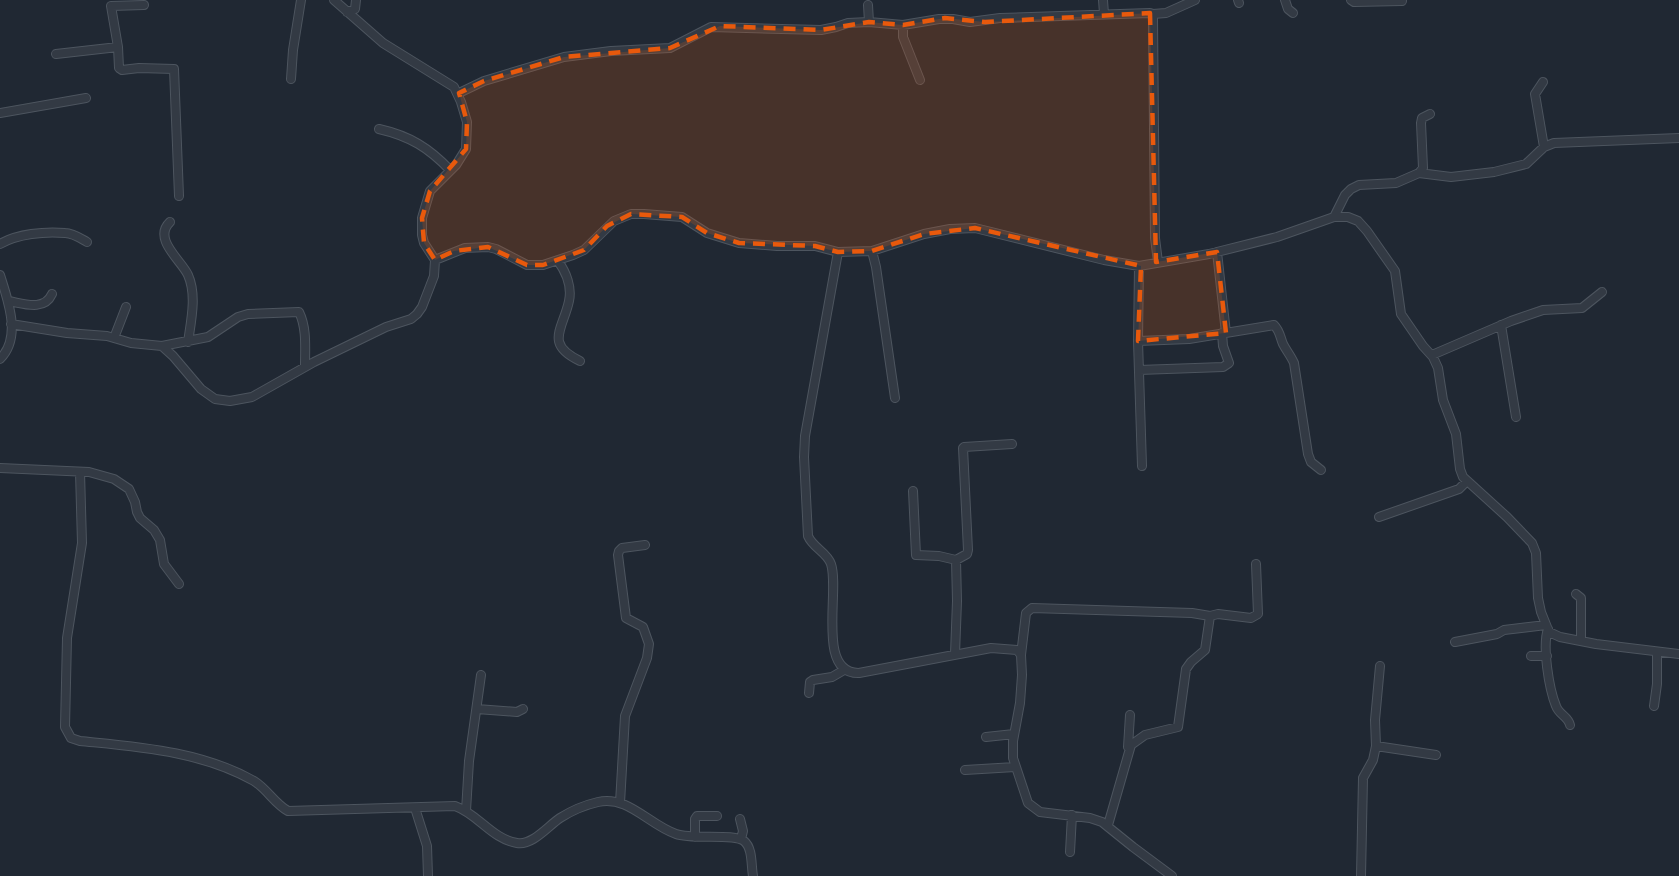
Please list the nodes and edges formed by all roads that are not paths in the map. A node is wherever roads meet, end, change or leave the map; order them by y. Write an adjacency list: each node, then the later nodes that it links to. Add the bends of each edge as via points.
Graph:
1 (301, 0): 20 (street)
2 (334, 0): 12 (street)
3 (356, 0): 12 (street, via 355,9)
4 (1103, 0): 13 (street)
5 (1196, 0): 14 (street, via 1166,13)
6 (1285, 0): 15 (street)
7 (1351, 0): 8 (street)
8 (1402, 1)
9 (110, 3): 10 (street); 18 (street)
10 (144, 5)
11 (868, 5): 16 (street)
12 (347, 12): 23 (street, via 383,43 445,80)
13 (1104, 14): 14 (street); 17 (street, via 985,22 939,19)
14 (1153, 14): 42 (street)
15 (1293, 14)
16 (869, 22): 17 (street); 23 (street, via 821,30 711,27 670,48 564,57 484,81)
17 (903, 25): 21 (street, via 903,37)
18 (118, 47): 19 (street); 32 (street, via 122,70 174,69)
19 (56, 54)
20 (291, 79)
21 (920, 80)
22 (1543, 82): 29 (street, via 1535,94)
23 (459, 93): 30 (street, via 466,122 466,150)
24 (86, 98): 25 (street)
25 (0, 113)
26 (1430, 114): 31 (street, via 1422,117 1423,168)
27 (379, 129): 30 (street, via 400,134 434,153)
28 (1679, 138): 29 (street, via 1554,143)
29 (1544, 147): 31 (street, via 1526,164 1494,172 1451,177)
30 (450, 170): 40 (street, via 430,191 422,218 424,243)
31 (1419, 173): 33 (street, via 1396,183 1351,189)
32 (178, 196)
33 (1334, 217): 39 (street); 56 (street, via 1347,216 1358,221 1379,248 1395,271 1401,314)
34 (170, 222): 54 (street, via 166,228 167,247 188,274 192,286)
35 (87, 242): 36 (street, via 67,232 27,235)
36 (0, 244)
37 (872, 251): 38 (street); 43 (street, via 924,234 975,228); 61 (street)
38 (838, 252): 41 (street, via 815,246 739,243 707,233 682,217 631,214 607,226 584,250); 87 (street, via 810,402 804,457 808,536 830,561 835,651)
39 (1217, 252): 42 (street); 51 (street)
40 (435, 260): 41 (street, via 476,247 496,249 527,266); 59 (street, via 434,276 422,307 411,319)
41 (558, 261): 58 (street, via 564,270 570,299 558,334 559,344)
42 (1158, 262): 43 (street)
43 (1139, 266): 53 (street)
44 (0, 275): 47 (street)
45 (1602, 292): 50 (street, via 1582,308 1543,310)
46 (52, 294): 47 (street, via 44,304 33,306)
47 (8, 301): 49 (street)
48 (126, 307): 52 (street)
49 (11, 324): 52 (street); 57 (street, via 7,352)
50 (1501, 325): 56 (street); 62 (street)
51 (1224, 333): 53 (street); 60 (street, via 1223,346 1229,363 1223,367); 66 (street, via 1270,325 1278,329 1294,363 1309,458)
52 (114, 338): 55 (street)
53 (1138, 341): 60 (street)
54 (188, 342): 55 (street); 59 (street, via 208,338 238,316 299,312 305,335)
55 (162, 346): 59 (street, via 201,389 222,401 252,397)
56 (1432, 355): 68 (street, via 1455,434 1460,469)
57 (0, 359)
58 (580, 361)
59 (305, 366)
60 (1139, 370): 64 (street)
61 (895, 398)
62 (1516, 417)
63 (1012, 444): 72 (street, via 963,448 968,550)
64 (1142, 466)
65 (0, 468): 67 (street)
66 (1321, 470)
67 (80, 472): 74 (street, via 100,474 129,489 140,518 160,540 162,561); 103 (street, via 82,543 66,652 68,734 80,741 175,752 211,762 254,781 288,811)
68 (1467, 481): 70 (street, via 1459,489); 77 (street, via 1532,543 1538,598)
69 (913, 491): 72 (street, via 916,555)
70 (1379, 517)
71 (645, 545): 102 (street, via 622,548 618,555 626,618 643,627 649,644 626,716)
72 (956, 560): 81 (street)
73 (1256, 564): 76 (street, via 1256,616)
74 (179, 584)
75 (1575, 594): 78 (street, via 1581,598)
76 (1210, 616): 83 (street, via 1032,608 1026,613); 98 (street, via 1205,650 1186,669 1178,727 1136,739)
77 (1547, 627): 78 (street, via 1560,637); 79 (street, via 1504,630); 85 (street)
78 (1581, 641): 80 (street)
79 (1455, 642)
80 (1657, 652): 82 (street); 90 (street)
81 (955, 654): 83 (street, via 1011,648); 87 (street, via 859,673)
82 (1679, 654)
83 (1021, 655): 95 (street, via 1020,704)
84 (1531, 656): 85 (street)
85 (1547, 656): 94 (street, via 1556,707)
86 (1380, 666): 97 (street)
87 (844, 670): 89 (street, via 813,680)
88 (481, 675): 91 (street)
89 (809, 693)
90 (1654, 706)
91 (477, 709): 92 (street); 104 (street)
92 (523, 709)
93 (1130, 715): 98 (street)
94 (1570, 724)
95 (1014, 734): 96 (street); 100 (street)
96 (986, 737)
97 (1376, 746): 99 (street); 115 (street, via 1363,778)
98 (1128, 751): 108 (street)
99 (1436, 755)
100 (1015, 767): 101 (street); 105 (street, via 1032,806 1046,813)
101 (965, 770)
102 (620, 802): 104 (street, via 600,801 565,815 521,844 495,834); 109 (street, via 675,834)
103 (415, 808): 104 (street, via 449,805); 112 (street, via 427,846)
104 (466, 811)
105 (1072, 815): 108 (street); 111 (street)
106 (717, 816): 109 (street, via 697,816)
107 (740, 819): 110 (street)
108 (1108, 825): 114 (street)
109 (695, 837): 110 (street)
110 (741, 839): 113 (street, via 750,851)
111 (1070, 852)
112 (428, 876)
113 (753, 876)
114 (1172, 876)
115 (1361, 876)

